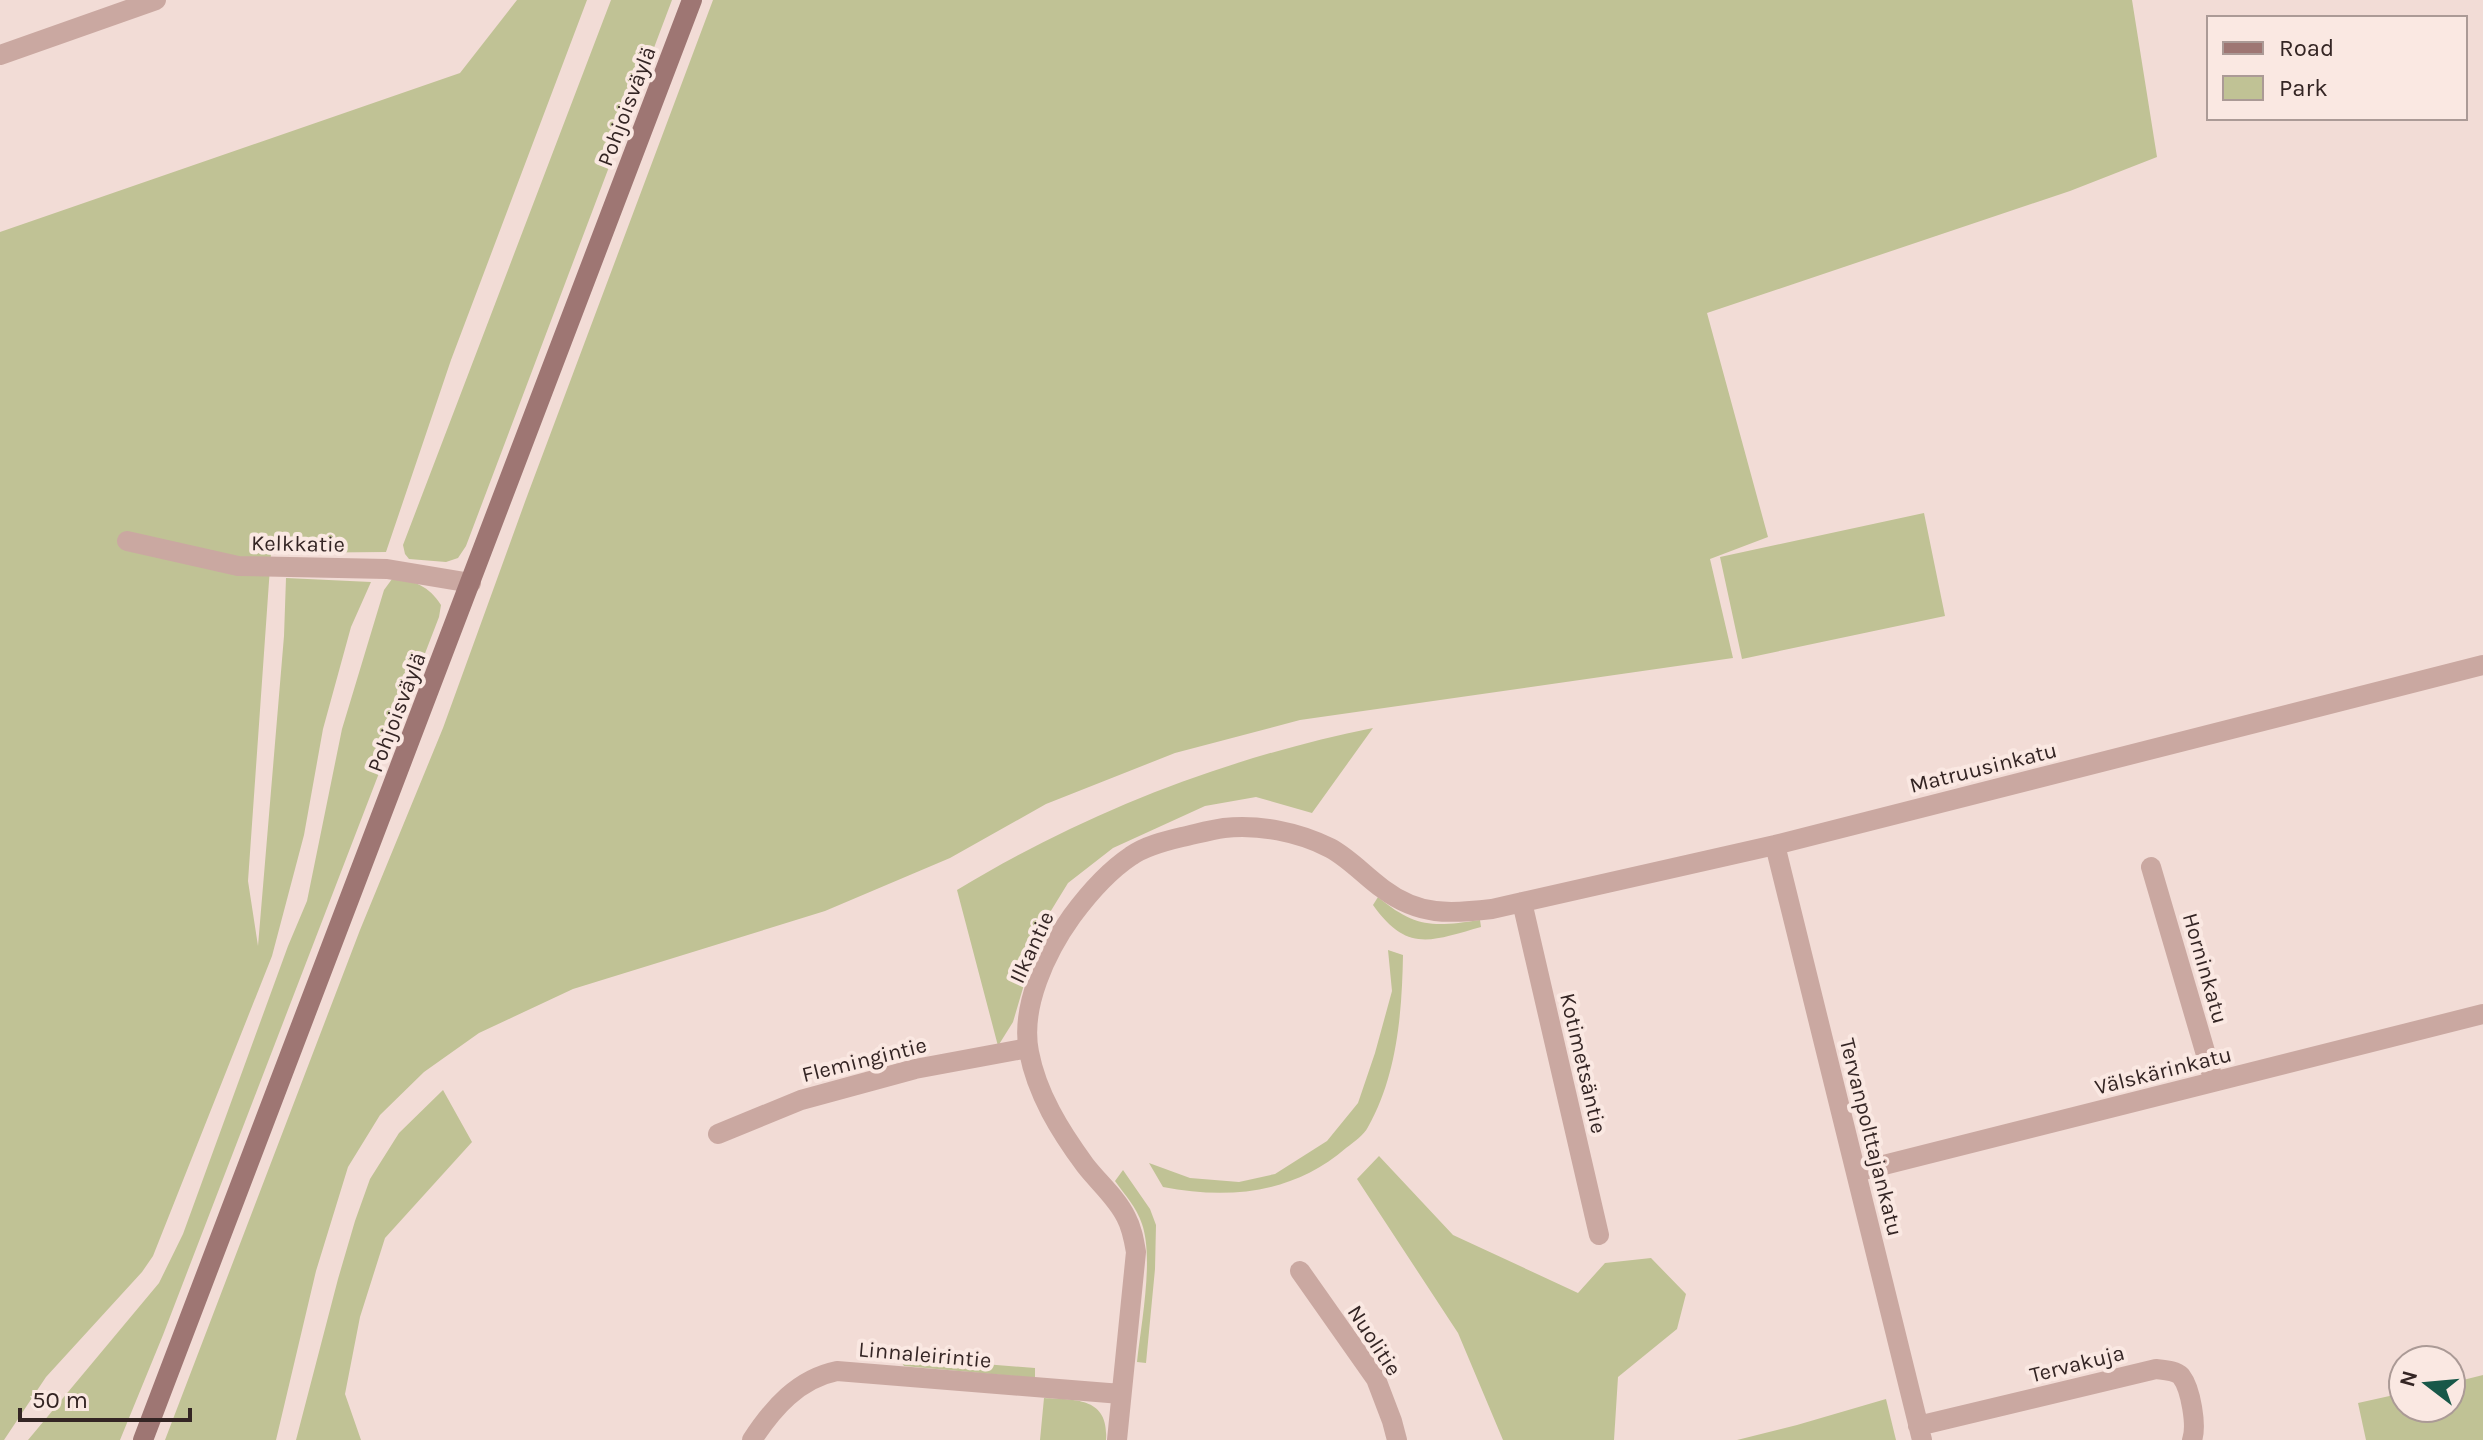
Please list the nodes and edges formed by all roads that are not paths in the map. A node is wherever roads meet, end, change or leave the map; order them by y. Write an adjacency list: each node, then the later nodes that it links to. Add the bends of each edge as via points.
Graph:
1 (156, 0): 3 (street)
2 (692, 0): 5 (main road, Pohjoisväylä)
3 (0, 55)
4 (127, 541): 5 (street, Kelkkatie, via 238,566 387,569)
5 (471, 583): 20 (main road, Pohjoisväylä)
6 (2483, 665): 7 (street, Matruusinkatu)
7 (1775, 845): 9 (street, Matruusinkatu); 15 (street, Tervanpolttajankatu)
8 (2151, 867): 13 (street, Horninkatu)
9 (1522, 902): 10 (street, Matruusinkatu); 16 (street, Kotimetsäntie)
10 (1492, 909): 12 (street, Ilkantie, via 1452,914 1416,907 1332,849 1282,832 1224,828 1168,841 1134,854 1110,871 1068,922 1038,980 1028,1019)
11 (2483, 1014): 13 (street, Välskärinkatu)
12 (1028, 1048): 14 (street, Flemingintie, via 915,1069 801,1100); 18 (street, Ilkantie, via 1052,1116 1131,1228 1136,1252)
13 (2214, 1082): 15 (street, Välskärinkatu)
14 (718, 1134)
15 (1856, 1172): 19 (street, Tervanpolttajankatu)
16 (1599, 1235)
17 (1300, 1271): 23 (street, Nuolitie, via 1376,1379)
18 (1121, 1394): 21 (street, Linnaleirintie, via 837,1371 801,1385 776,1407); 22 (street, Ilkantie)
19 (1920, 1433): 24 (street, Tervakuja, via 2156,1369 2182,1377 2193,1415)
20 (143, 1440)
21 (752, 1440)
22 (1117, 1440)
23 (1397, 1440)
24 (2192, 1440)

